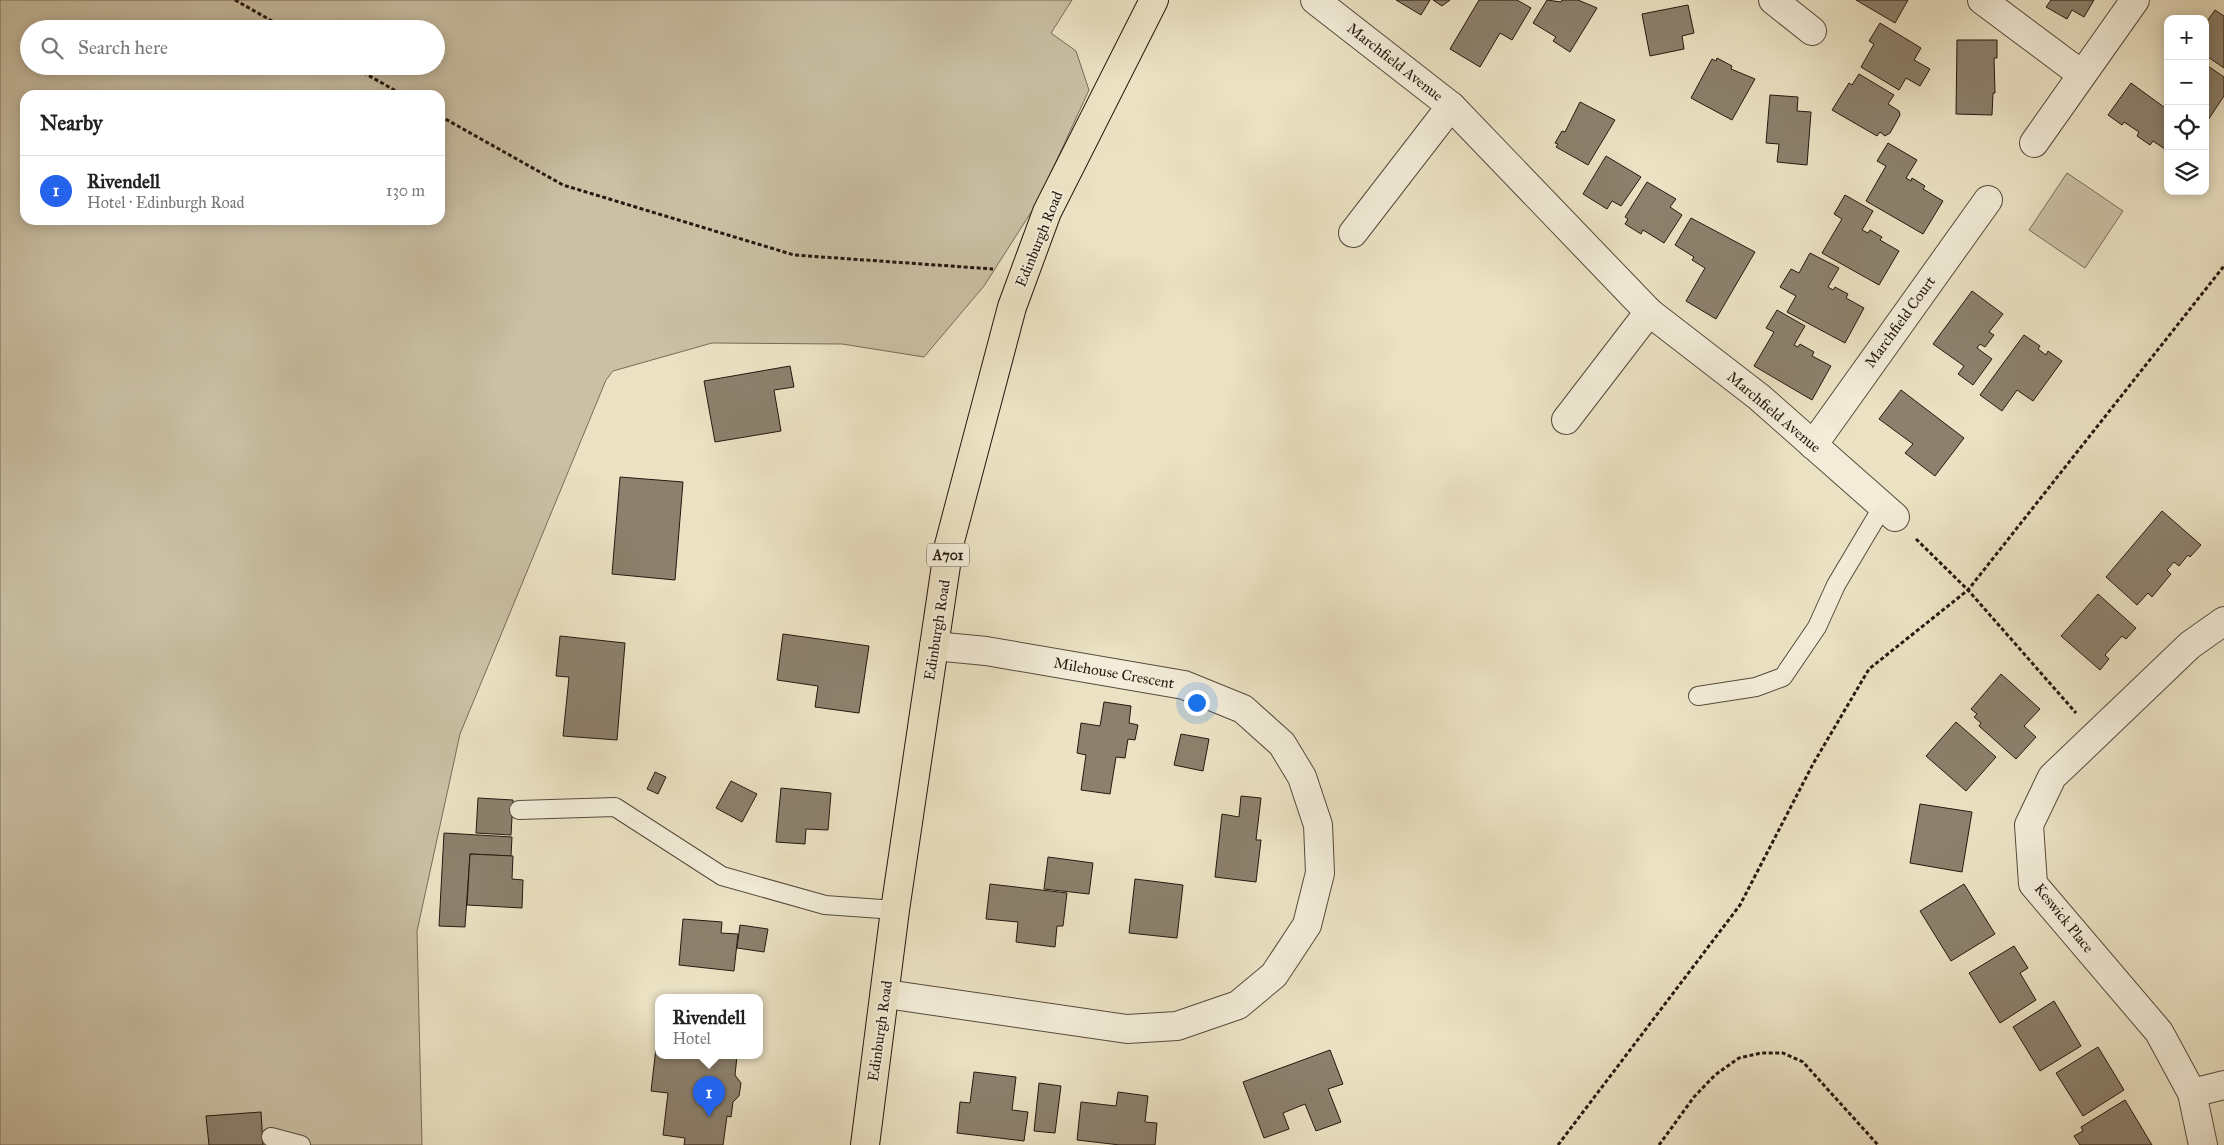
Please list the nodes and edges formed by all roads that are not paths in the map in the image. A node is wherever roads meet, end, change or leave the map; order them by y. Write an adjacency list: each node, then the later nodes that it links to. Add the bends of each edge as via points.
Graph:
1 (1154, 0): 17 (main road, Edinburgh Road / A701, via 1047,212 1012,307 950,545)
2 (1315, 0): 8 (street, Marchfield Avenue)
3 (1773, 0): 6 (street)
4 (1982, 0): 7 (street)
5 (2135, 0): 7 (street)
6 (1812, 31)
7 (2081, 74): 9 (street)
8 (1451, 106): 11 (street, Marchfield Avenue); 12 (street, Marchfield Avenue)
9 (2034, 142)
10 (1988, 200): 14 (street, Marchfield Court)
11 (1353, 234)
12 (1650, 312): 13 (street); 14 (street, Marchfield Avenue, via 1759,397)
13 (1566, 420)
14 (1813, 445): 15 (street, Marchfield Avenue)
15 (1889, 512): 18 (lane, via 1836,585 1817,627 1783,677 1756,687)
16 (2224, 622): 23 (street, Keswick Place, via 2190,645 2052,777 2029,825 2034,884 2159,1032)
17 (934, 646): 20 (main road, Edinburgh Road / A701); 21 (street, Milehouse Crescent, via 986,651 1184,685 1243,709 1282,744 1302,777 1318,825 1320,873 1308,924 1274,975 1238,1005 1177,1026 1127,1028)
18 (1698, 696)
19 (519, 810): 20 (lane, via 615,808 722,876 825,905)
20 (895, 910): 21 (main road, Edinburgh Road / A701)
21 (886, 994): 26 (main road, Edinburgh Road / A701)
22 (2224, 1085): 23 (street)
23 (2192, 1093): 27 (street, Keswick Place)
24 (271, 1136): 25 (lane)
25 (301, 1145)
26 (865, 1145)
27 (2203, 1145)

